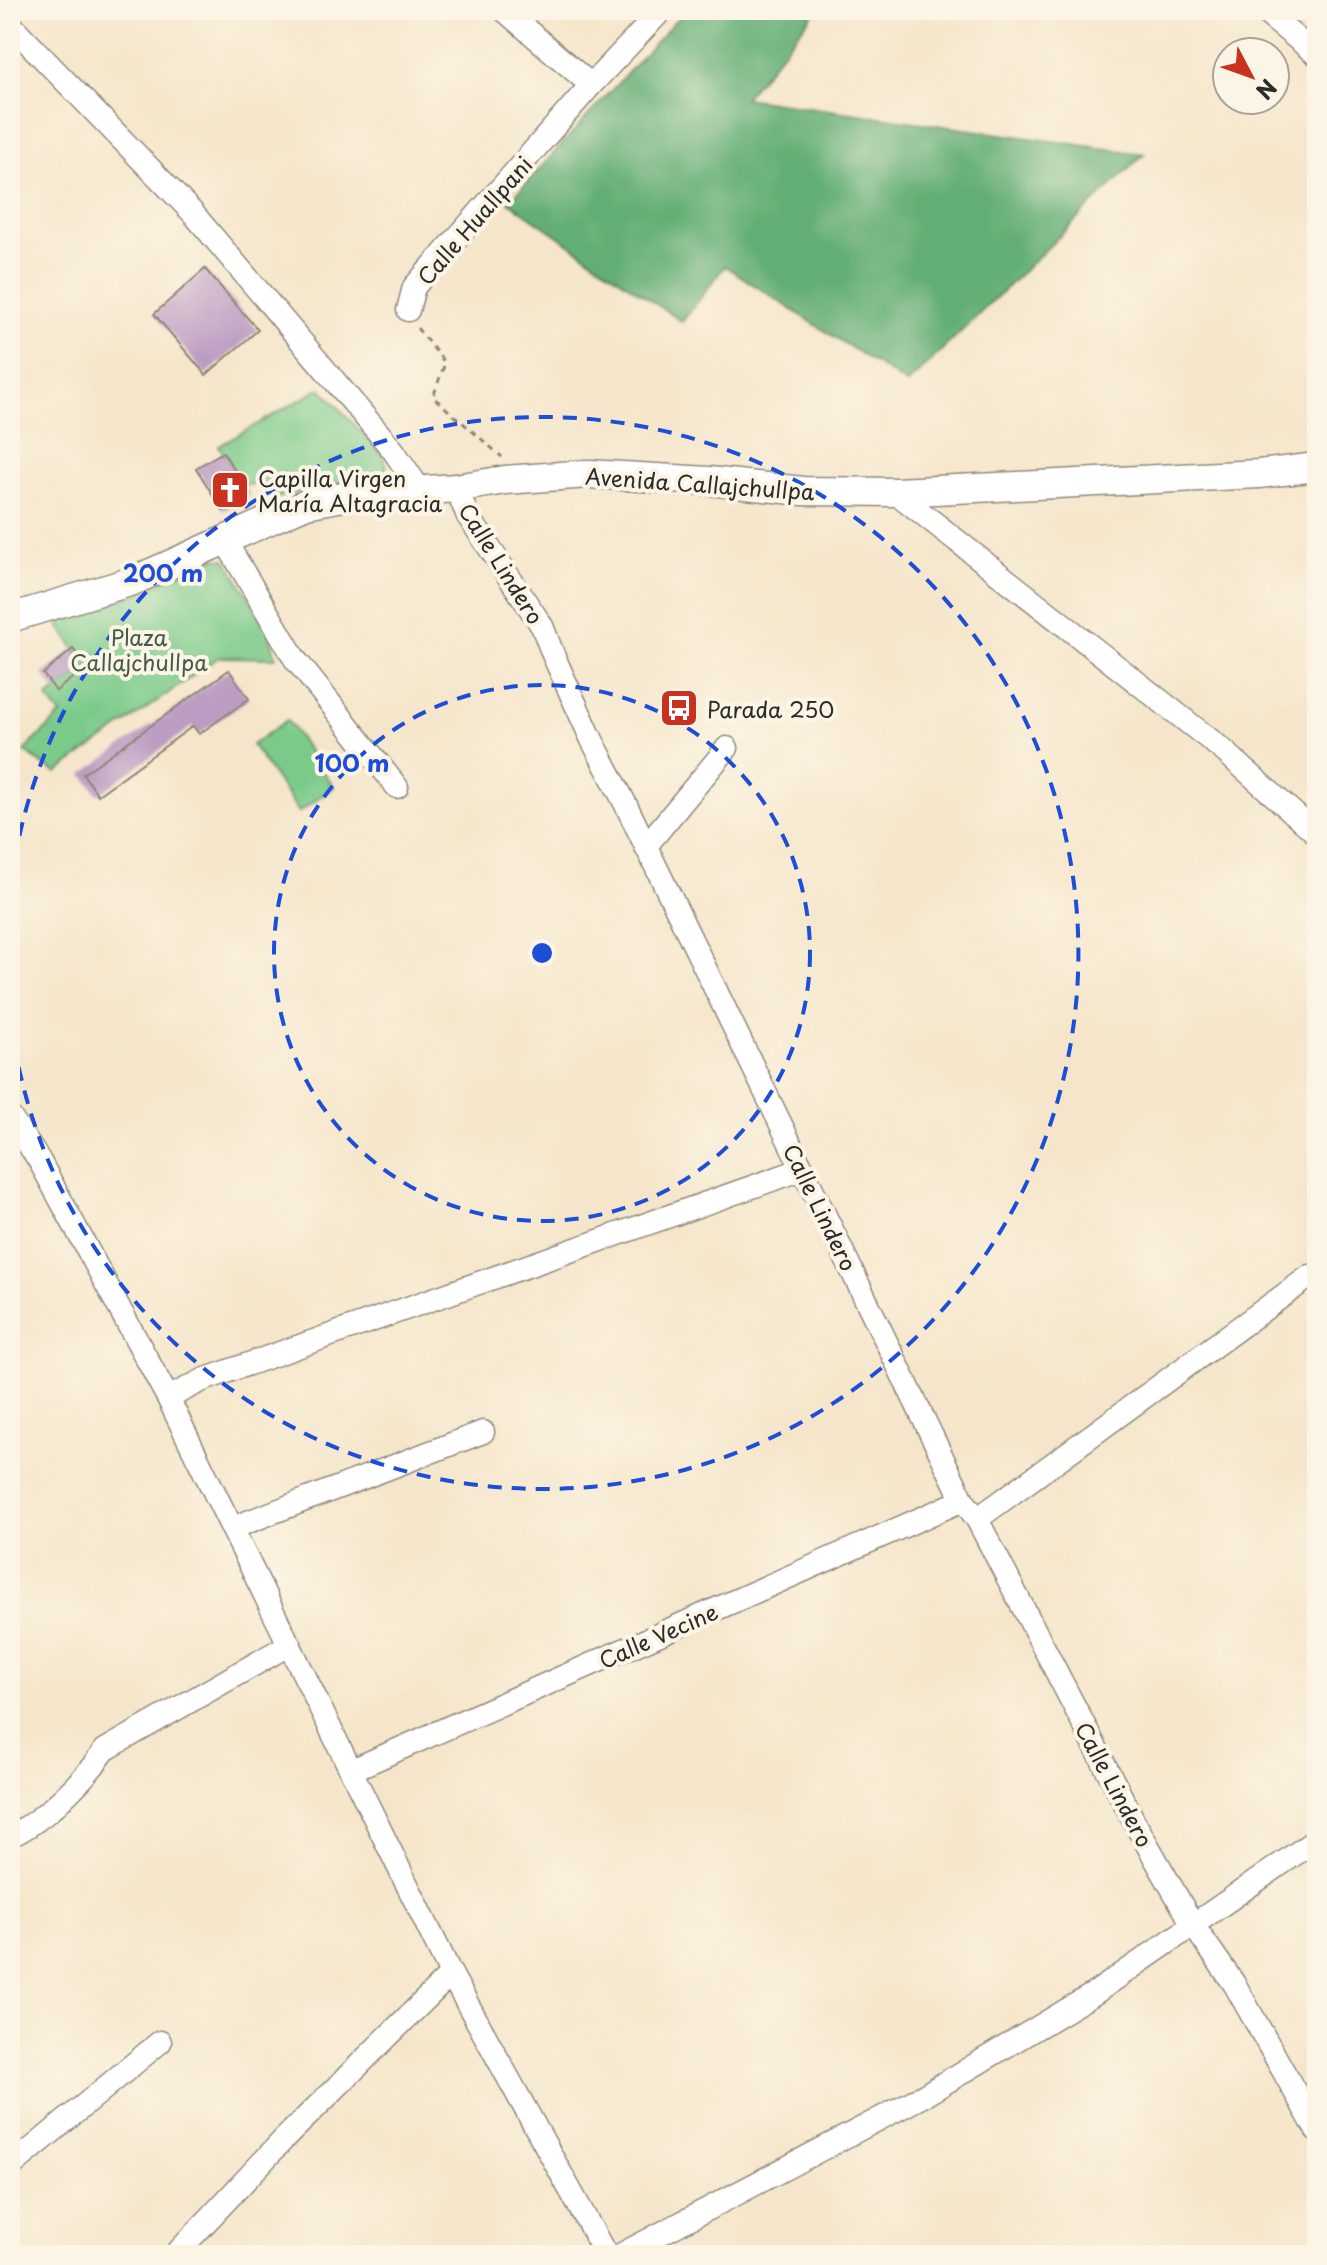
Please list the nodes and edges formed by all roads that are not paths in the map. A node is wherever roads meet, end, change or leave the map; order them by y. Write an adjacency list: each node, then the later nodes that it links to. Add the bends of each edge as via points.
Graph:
1 (504, 10): 6 (street)
2 (662, 10): 6 (street, Calle Huallpani)
3 (1262, 10): 5 (street)
4 (10, 24): 10 (street, via 192,212 393,450)
5 (1317, 55)
6 (591, 85): 7 (street, Calle Huallpani, via 414,287)
7 (408, 310)
8 (1317, 467): 11 (main road, Avenida Callajchullpa)
9 (456, 488): 10 (main road, Avenida Callajchullpa); 11 (main road, Avenida Callajchullpa, via 588,474 803,491); 17 (street, Calle Lindero, via 468,516 542,626)
10 (420, 490): 12 (main road, Avenida Callajchullpa, via 306,504)
11 (895, 492): 16 (street, via 1223,750)
12 (224, 539): 13 (main road, Avenida Callajchullpa, via 133,581); 15 (street, via 295,659)
13 (10, 618)
14 (727, 748): 17 (street)
15 (397, 787)
16 (1317, 834)
17 (646, 846): 19 (street, Calle Lindero)
18 (10, 1117): 21 (street, via 39,1160)
19 (803, 1169): 21 (street, via 203,1380); 23 (street, Calle Lindero)
20 (1310, 1276): 24 (street)
21 (168, 1398): 25 (street)
22 (483, 1432): 25 (street)
23 (963, 1500): 24 (street, Calle Lindero); 27 (street, Calle Vecine)
24 (977, 1519): 30 (street, Calle Lindero)
25 (232, 1528): 26 (street)
26 (290, 1644): 27 (street); 28 (street, via 105,1750 88,1774)
27 (352, 1770): 31 (street)
28 (10, 1836)
29 (1317, 1839): 30 (street)
30 (1193, 1925): 33 (street, Calle Lindero, via 1235,1985); 37 (street, via 1095,1993 923,2096)
31 (451, 1974): 35 (street); 36 (street)
32 (160, 2042): 34 (street)
33 (1317, 2131)
34 (10, 2167)
35 (175, 2255)
36 (606, 2255)
37 (620, 2255)

